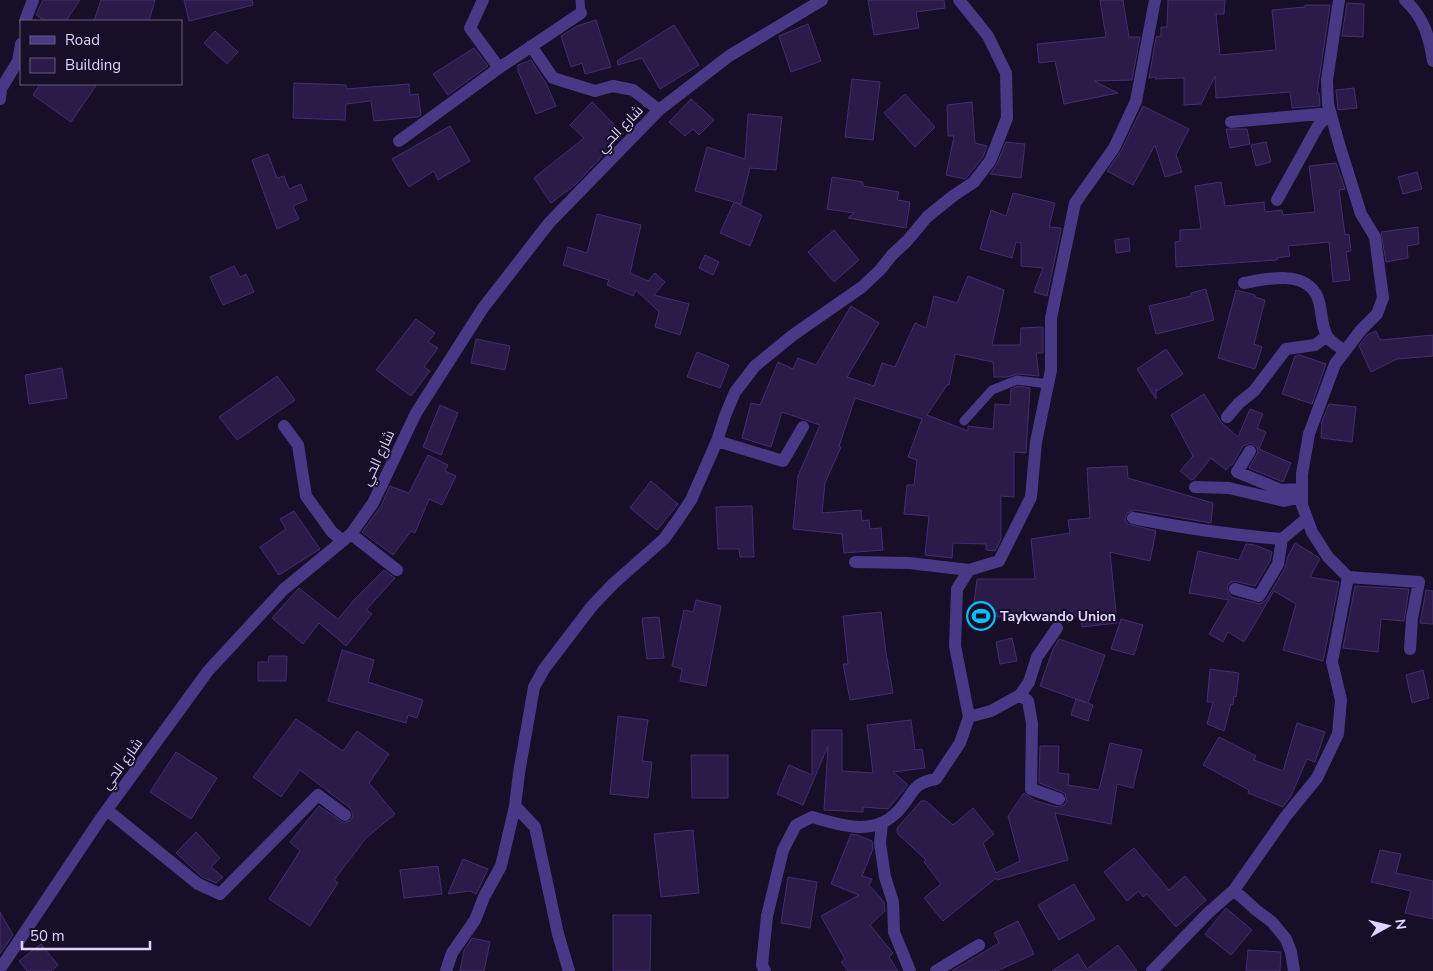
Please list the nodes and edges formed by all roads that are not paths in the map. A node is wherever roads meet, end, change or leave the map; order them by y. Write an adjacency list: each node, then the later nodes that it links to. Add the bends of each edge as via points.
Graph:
1 (33, 0): 9 (street)
2 (483, 0): 13 (street, via 470,28)
3 (822, 0): 15 (street, شارع الحي, via 729,56)
4 (959, 0): 28 (street, via 988,36 1006,73 1007,118 990,161 974,182 927,217 862,287 755,366 735,392)
5 (1155, 0): 23 (street, via 1136,101 1114,148 1075,203 1051,318)
6 (1339, 0): 16 (street, via 1327,80)
7 (1406, 0): 12 (street, via 1421,17 1430,40)
8 (580, 6): 10 (street)
9 (25, 20)
10 (531, 46): 13 (street); 15 (street, via 553,78 595,91 613,86 633,90)
11 (20, 50): 14 (street, via 18,61 1,89)
12 (1433, 61)
13 (499, 68): 18 (street)
14 (0, 99)
15 (659, 110): 34 (street, شارع الحي, via 549,224 483,308 416,413 373,503)
16 (1330, 113): 17 (street); 19 (street, via 1318,126); 22 (street, via 1361,214 1375,237 1383,298 1377,314)
17 (1231, 122)
18 (399, 141)
19 (1278, 200)
20 (1244, 283): 21 (street, via 1274,278 1306,284 1316,294)
21 (1327, 336): 22 (street); 24 (street, via 1315,344 1286,349 1254,391)
22 (1345, 351): 31 (street, via 1335,364 1309,434)
23 (1048, 384): 25 (lane, via 1017,380 992,390); 38 (street, via 1036,442 1031,497 999,561)
24 (1227, 417)
25 (964, 421)
26 (284, 426): 34 (street, via 298,445 306,496 332,532)
27 (803, 427): 28 (street, via 783,461)
28 (717, 441): 46 (street, via 691,500 664,539 592,606 544,668 534,687 518,772)
29 (1250, 451): 31 (street, via 1237,472 1281,490)
30 (1195, 487): 31 (street, via 1229,488 1284,501)
31 (1302, 493): 33 (street)
32 (1133, 518): 35 (street, via 1185,528)
33 (1307, 518): 35 (street); 39 (street, via 1328,557)
34 (347, 538): 37 (street); 47 (street, شارع الحي, via 283,590 208,671)
35 (1282, 538): 40 (street, via 1278,564 1259,596)
36 (856, 562): 38 (street, via 909,563)
37 (397, 570)
38 (969, 570): 44 (street, via 957,589 955,646)
39 (1348, 577): 42 (street, via 1419,582); 50 (street, via 1332,662 1342,700 1338,734 1317,778)
40 (1235, 589)
41 (1057, 628): 43 (street, via 1037,657 1029,682)
42 (1410, 649)
43 (1020, 695): 44 (street, via 991,712); 45 (street, via 1028,701 1032,723 1031,789)
44 (969, 717): 49 (street, via 960,743 936,779 924,781 914,789 899,810)
45 (1059, 799)
46 (516, 806): 53 (street, via 501,866 475,920 452,953); 54 (street, via 535,827)
47 (107, 810): 48 (street, via 198,884 220,894 318,795); 52 (street, شارع الحي)
48 (345, 815)
49 (882, 823): 55 (street, via 846,827 812,817 796,825 783,850 766,916 762,965); 56 (street, via 880,843 893,902 894,932)
50 (1234, 890): 58 (street); 59 (street, via 1272,922 1286,939)
51 (979, 945): 57 (street)
52 (0, 970)
53 (446, 971)
54 (568, 971)
55 (765, 971)
56 (910, 971)
57 (936, 971)
58 (1152, 971)
59 (1294, 971)

